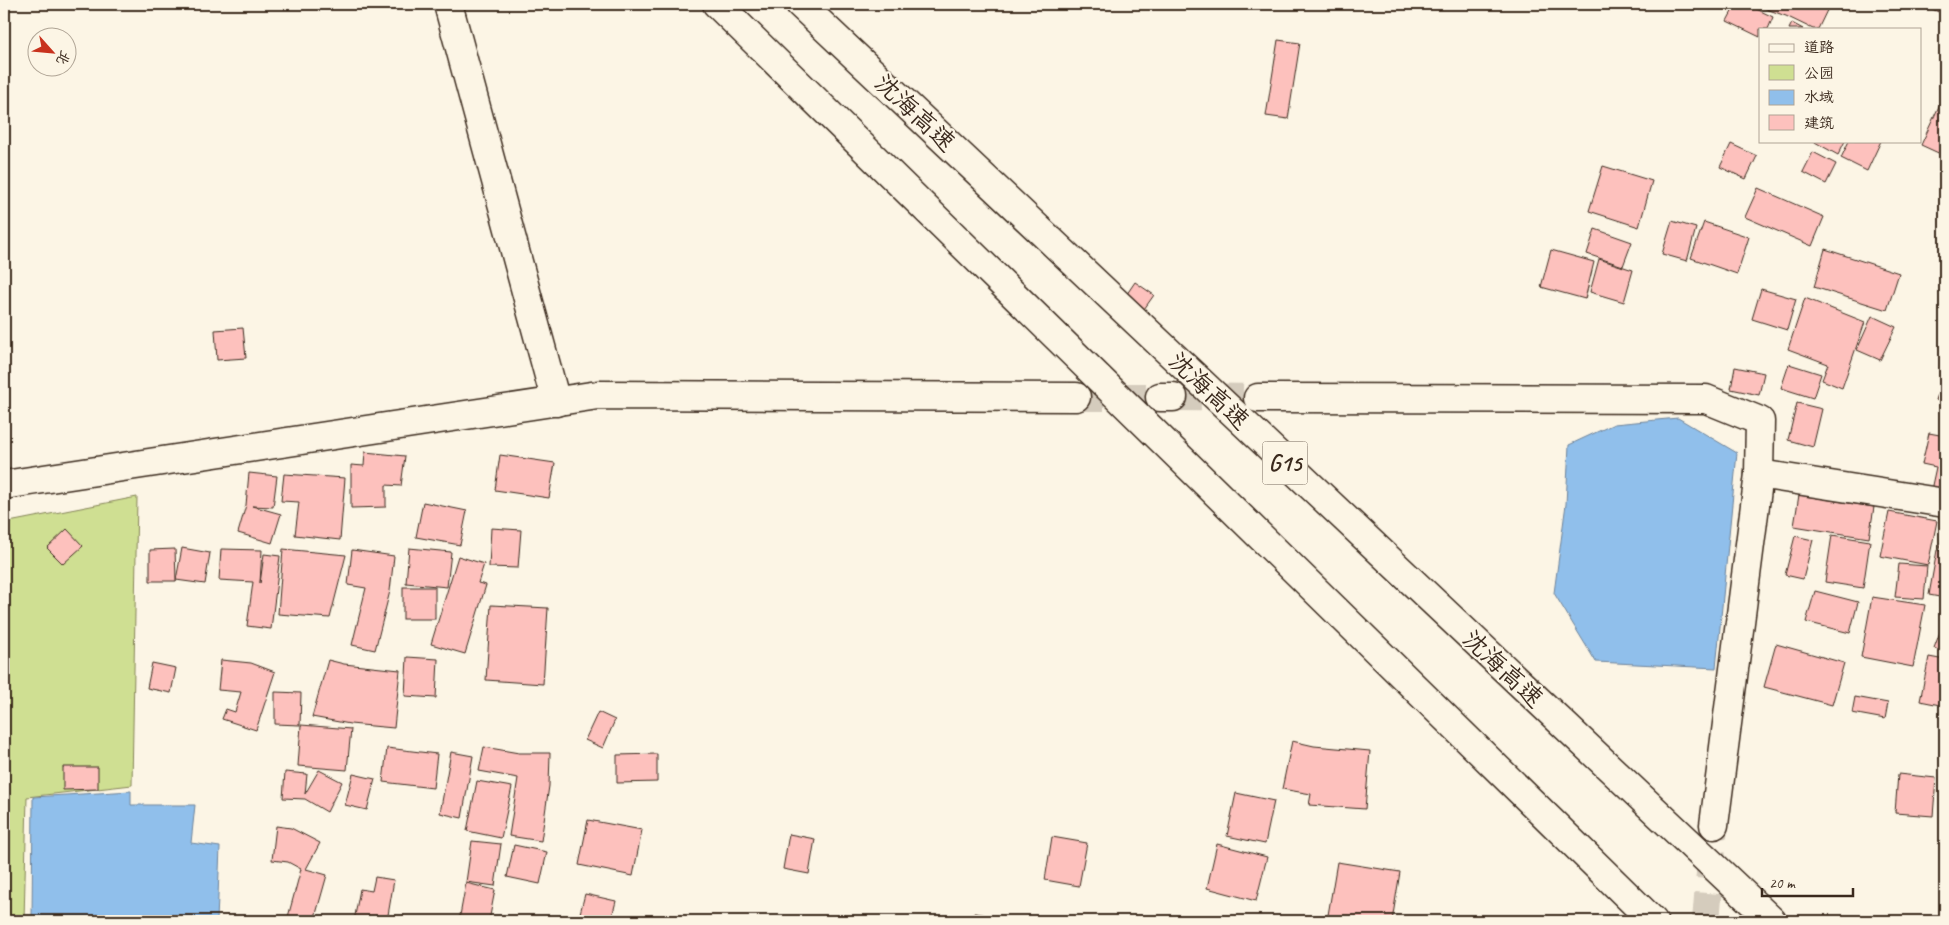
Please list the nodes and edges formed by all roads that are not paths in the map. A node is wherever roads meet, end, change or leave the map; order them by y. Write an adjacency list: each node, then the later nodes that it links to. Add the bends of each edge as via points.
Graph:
1 (448, 4): 6 (main road)
2 (717, 4): 11 (main road)
3 (800, 4): 12 (main road, 沈海高速 / G15)
4 (1076, 397): 6 (main road, via 598,395)
5 (1258, 398): 7 (main road, via 1706,399 1760,420)
6 (556, 402): 8 (main road)
7 (1759, 474): 9 (main road); 10 (main road)
8 (4, 486)
9 (1945, 503)
10 (1714, 825)
11 (1653, 921)
12 (1772, 921)

